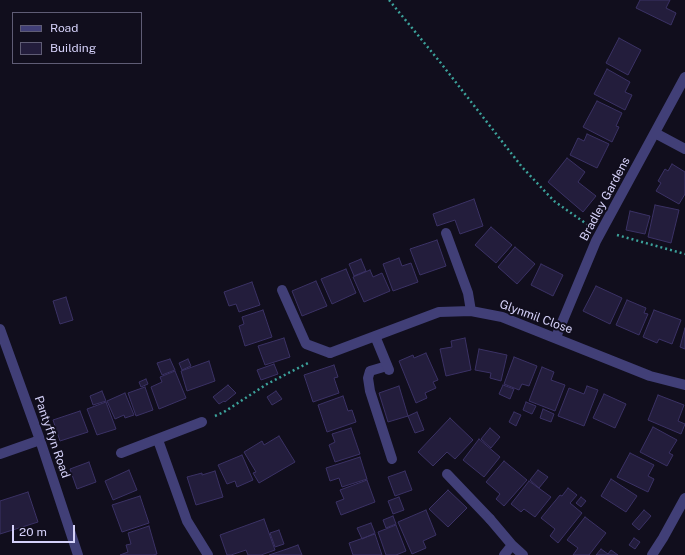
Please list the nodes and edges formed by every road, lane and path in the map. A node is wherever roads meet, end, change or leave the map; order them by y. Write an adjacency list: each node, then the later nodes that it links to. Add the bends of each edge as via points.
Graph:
1 (389, 0): 5 (path, via 522,167 554,201 585,224)
2 (685, 76): 3 (street, Bradley Gardens)
3 (655, 133): 4 (street); 5 (street, Bradley Gardens)
4 (685, 149)
5 (601, 232): 7 (path); 12 (street, Bradley Gardens)
6 (446, 233): 9 (street, via 468,293)
7 (685, 254)
8 (282, 290): 13 (street, via 306,344)
9 (471, 311): 11 (street, Glynmil Close, via 439,312); 12 (street, Glynmil Close, via 502,317)
10 (0, 329): 16 (street, Pantyffyn Road)
11 (375, 336): 13 (street, Glynmil Close); 20 (street, via 388,368 370,371 368,378)
12 (556, 337): 14 (street, Glynmil Close, via 650,376)
13 (330, 353): 15 (path, via 294,369 224,412)
14 (685, 385)
15 (202, 422): 17 (street)
16 (40, 440): 19 (street); 24 (street, Pantyffyn Road)
17 (158, 440): 18 (street); 25 (street, via 187,521)
18 (121, 453)
19 (0, 454)
20 (392, 459)
21 (447, 474): 23 (street)
22 (685, 498): 28 (street)
23 (512, 545): 26 (street); 27 (street)
24 (78, 555)
25 (208, 555)
26 (504, 555)
27 (523, 555)
28 (652, 555)

